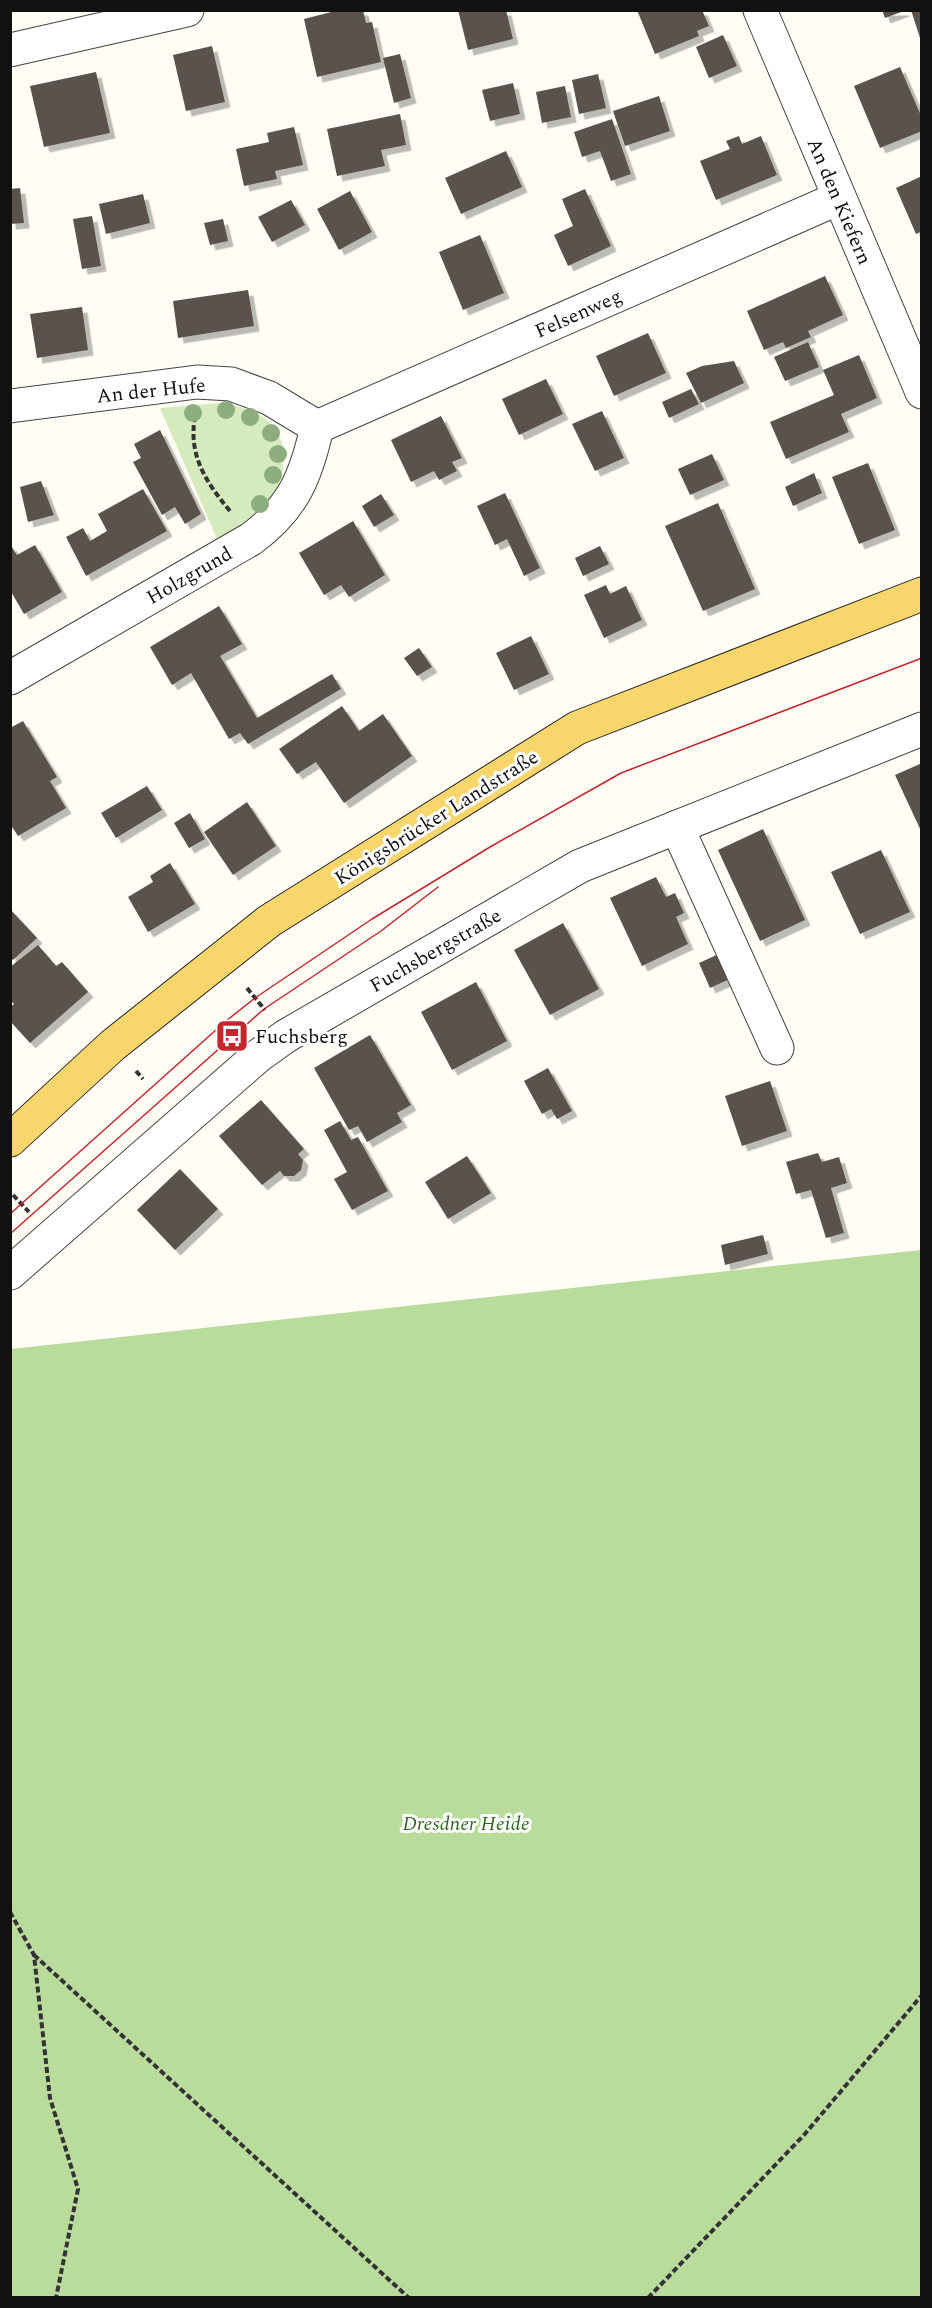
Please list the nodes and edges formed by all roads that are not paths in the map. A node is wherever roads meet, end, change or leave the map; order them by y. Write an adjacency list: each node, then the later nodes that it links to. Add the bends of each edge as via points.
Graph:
1 (187, 10): 3 (street)
2 (760, 10): 4 (street, An den Kiefern)
3 (10, 50)
4 (839, 198): 5 (street, An den Kiefern); 7 (street, Felsenweg)
5 (921, 392)
6 (10, 406): 7 (street, An der Hufe, via 192,383 231,384 269,398)
7 (317, 427): 9 (street, Holzgrund, via 310,457 288,505 270,525)
8 (921, 594): 13 (main road, Königsbrücker Landstraße, via 577,728 270,921 113,1046)
9 (10, 678)
10 (921, 729): 11 (street, Fuchsbergstraße)
11 (677, 827): 12 (street); 14 (street, Fuchsbergstraße, via 580,866 286,1036 258,1056)
12 (777, 1048)
13 (10, 1140)
14 (10, 1273)

